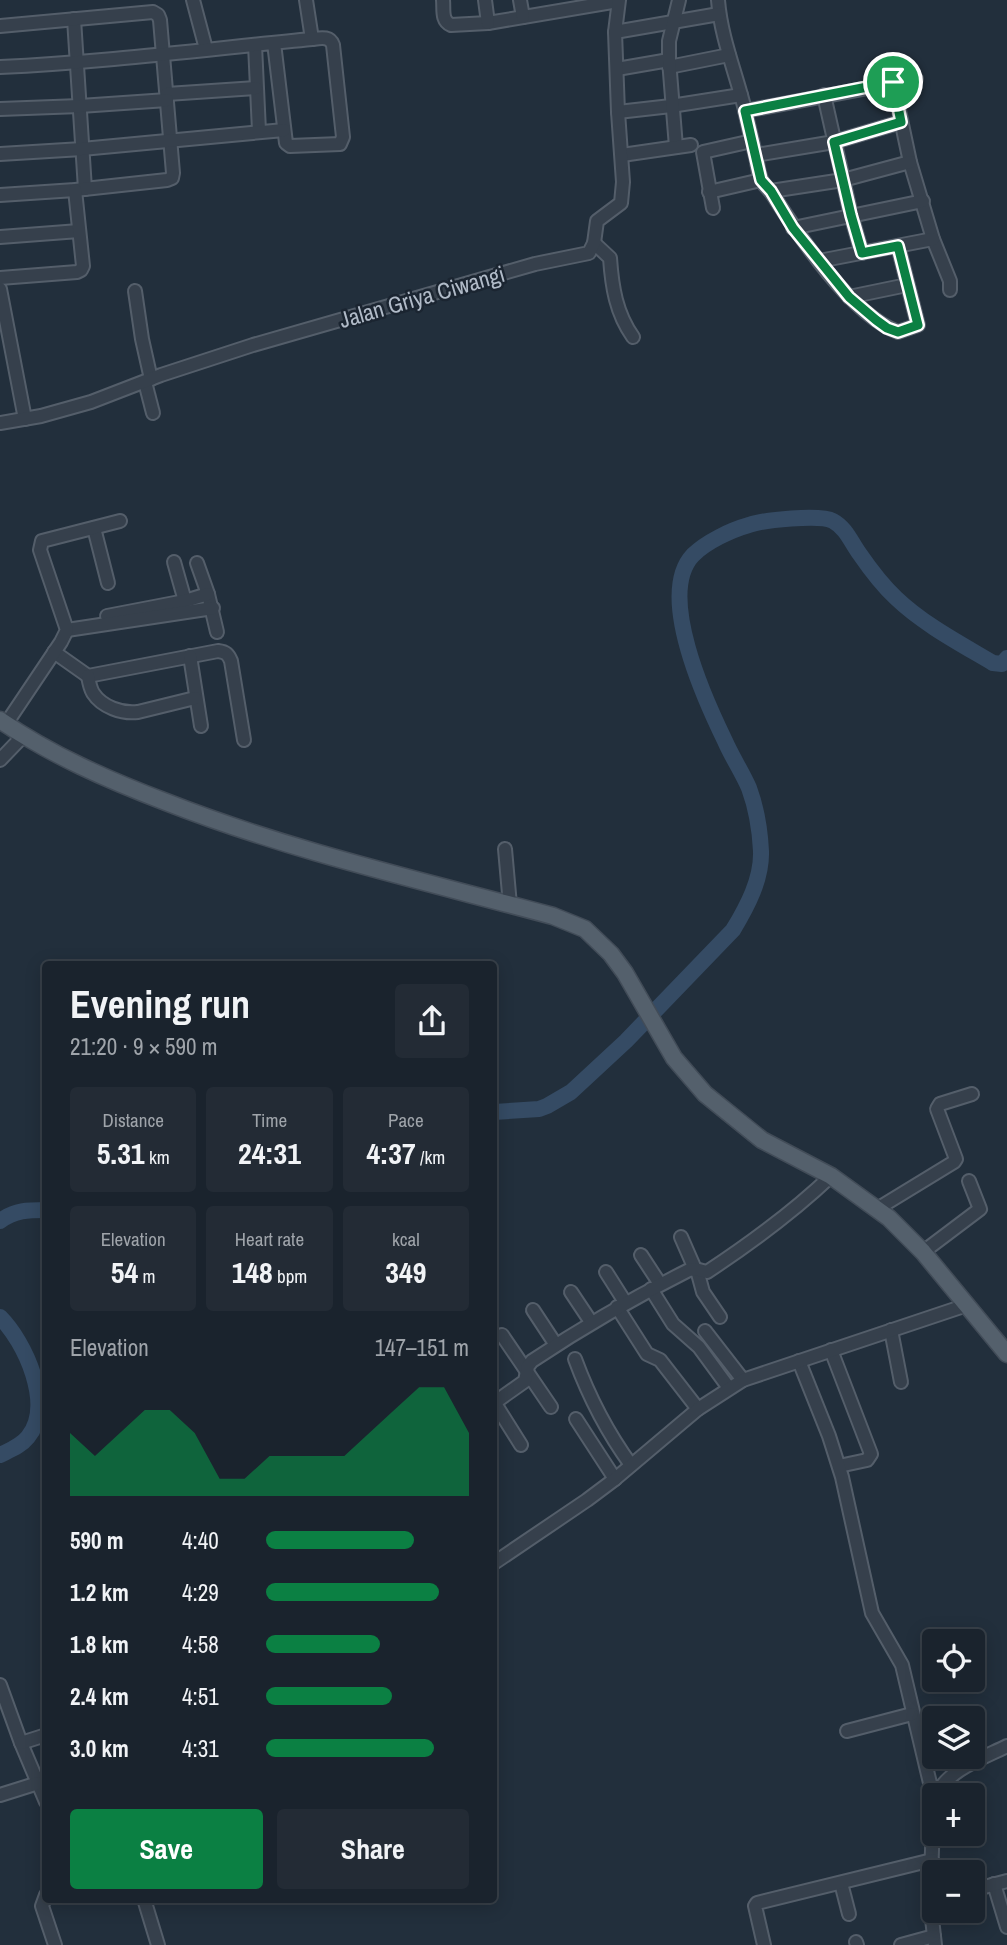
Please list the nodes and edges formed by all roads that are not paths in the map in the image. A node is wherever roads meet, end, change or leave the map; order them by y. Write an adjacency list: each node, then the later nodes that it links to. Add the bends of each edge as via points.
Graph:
1 (193, 0): 20 (street)
2 (306, 0): 17 (street)
3 (443, 0): 14 (street, via 449,24)
4 (485, 0): 14 (street)
5 (520, 0): 11 (street)
6 (679, 0): 13 (street)
7 (619, 1): 8 (street); 16 (street)
8 (594, 2): 9 (street)
9 (558, 6): 11 (street)
10 (719, 7): 13 (street); 22 (street)
11 (523, 17): 14 (street)
12 (74, 19): 15 (street); 21 (street, via 153,12 160,20); 23 (street)
13 (674, 22): 16 (street); 24 (street)
14 (488, 23)
15 (0, 26)
16 (615, 32): 26 (street)
17 (312, 39): 18 (street); 39 (street, via 332,41 343,139 340,144 290,146)
18 (274, 43): 19 (street); 39 (street)
19 (255, 45): 20 (street); 29 (street)
20 (206, 49): 21 (street)
21 (164, 55): 23 (street); 32 (street)
22 (729, 55): 24 (street); 30 (street)
23 (77, 63): 25 (street); 33 (street)
24 (669, 63): 26 (street); 34 (street)
25 (0, 67)
26 (617, 69): 36 (street)
27 (916, 79): 28 (street)
28 (893, 82): 31 (street); 38 (street)
29 (256, 88): 32 (street); 40 (street)
30 (741, 95): 34 (street); 37 (street)
31 (824, 95): 37 (street); 43 (street)
32 (167, 97): 33 (street); 41 (street)
33 (80, 106): 35 (street); 46 (street)
34 (671, 106): 36 (street); 45 (street)
35 (0, 109)
36 (618, 111): 48 (street)
37 (745, 111): 42 (street)
38 (901, 122): 43 (street); 50 (street)
39 (284, 130): 40 (street)
40 (259, 131): 41 (street)
41 (170, 140): 46 (street); 53 (street, via 170,179)
42 (752, 141): 49 (street); 55 (street, via 703,152)
43 (834, 142): 49 (street); 52 (street)
44 (691, 145): 45 (street)
45 (676, 147): 48 (street)
46 (82, 149): 47 (street); 53 (street)
47 (0, 153)
48 (622, 155): 64 (street, via 621,203 597,222)
49 (756, 155): 51 (street)
50 (910, 162): 52 (street); 57 (street)
51 (761, 180): 54 (street); 55 (street)
52 (843, 180): 54 (street); 59 (street)
53 (80, 190): 56 (street); 61 (street)
54 (771, 191): 60 (street)
55 (709, 192): 58 (street)
56 (0, 195)
57 (923, 201): 59 (street); 63 (street)
58 (713, 208)
59 (851, 215): 60 (street); 66 (street)
60 (793, 228): 67 (street)
61 (79, 231): 62 (street); 68 (street, via 80,271)
62 (0, 237)
63 (933, 239): 65 (street); 71 (street)
64 (594, 243): 76 (street, via 610,258 616,304); 77 (street, Jalan Griya Ciwangi, via 587,254 400,302)
65 (898, 246): 66 (street); 69 (street)
66 (862, 253): 67 (street)
67 (819, 261): 74 (street)
68 (0, 278)
69 (907, 285): 73 (street); 75 (street, via 918,325 898,332)
70 (0, 289): 79 (street)
71 (950, 290)
72 (135, 291): 77 (street)
73 (869, 293): 74 (street); 75 (street)
74 (849, 297): 75 (street)
75 (876, 320)
76 (633, 337)
77 (148, 380): 78 (street); 79 (street, Jalan Griya Ciwangi, via 92,402)
78 (153, 413)
79 (25, 419): 80 (street, Jalan Griya Ciwangi)
80 (0, 423)
81 (120, 521): 82 (street)
82 (94, 528): 85 (street); 89 (street, via 42,541 40,546)
83 (174, 562): 87 (street)
84 (197, 563): 86 (street)
85 (108, 583)
86 (208, 594): 87 (street); 88 (street)
87 (185, 601): 89 (street)
88 (213, 608): 89 (street); 90 (street)
89 (66, 627): 91 (street)
90 (217, 632)
91 (54, 652): 93 (street); 95 (street)
92 (190, 656): 93 (street); 94 (street); 98 (street, via 218,651 228,655)
93 (88, 676): 94 (street, via 98,699 120,712)
94 (195, 698): 96 (street)
95 (3, 722): 97 (main road)
96 (201, 726)
97 (24, 735): 99 (street); 101 (main road, via 117,783 243,831)
98 (244, 740)
99 (0, 760)
100 (505, 849): 101 (street)
101 (510, 905): 103 (main road, via 585,929 625,973 674,1058 705,1094 762,1140)
102 (972, 1094): 105 (street, via 937,1109 954,1162)
103 (831, 1176): 105 (main road); 109 (street, via 750,1244 707,1272)
104 (969, 1181): 107 (street, via 980,1209)
105 (877, 1209): 107 (main road)
106 (681, 1237): 109 (street)
107 (923, 1252): 114 (main road)
108 (641, 1255): 111 (street)
109 (696, 1269): 111 (street); 116 (street, via 703,1292)
110 (606, 1272): 113 (street)
111 (655, 1287): 113 (street); 129 (street, via 673,1324 699,1347)
112 (571, 1292): 117 (street)
113 (621, 1305): 117 (street); 133 (street, via 647,1354 660,1360)
114 (967, 1305): 119 (street); 123 (main road)
115 (533, 1310): 121 (street)
116 (720, 1317)
117 (591, 1322): 121 (street)
118 (705, 1331): 127 (street)
119 (891, 1331): 122 (street); 128 (street)
120 (502, 1335): 126 (street)
121 (556, 1345): 126 (street)
122 (831, 1350): 125 (street); 137 (street, via 871,1454 867,1460)
123 (1007, 1354)
124 (575, 1359): 136 (street, via 590,1397)
125 (799, 1361): 127 (street); 137 (street)
126 (527, 1369): 130 (street, via 526,1379); 131 (street)
127 (743, 1380): 129 (street)
128 (901, 1382)
129 (729, 1388): 133 (street)
130 (497, 1401)
131 (551, 1407)
132 (497, 1408): 135 (street)
133 (698, 1409): 136 (street)
134 (576, 1419): 138 (street)
135 (521, 1445)
136 (631, 1465): 138 (street)
137 (839, 1466): 141 (street, via 872,1613 899,1657)
138 (615, 1479): 139 (street)
139 (497, 1561)
140 (0, 1685): 144 (street)
141 (912, 1714): 142 (street); 147 (street)
142 (847, 1731)
143 (42, 1736): 144 (street)
144 (21, 1743): 146 (street)
145 (1007, 1746): 148 (street)
146 (38, 1783): 149 (street); 150 (street)
147 (931, 1783)
148 (944, 1783)
149 (42, 1792)
150 (0, 1795)
151 (933, 1846): 152 (street)
152 (932, 1860)
153 (922, 1862): 154 (street)
154 (841, 1882): 158 (street); 163 (street, via 757,1903)
155 (1000, 1882): 159 (street)
156 (43, 1903): 161 (street)
157 (145, 1903): 162 (street)
158 (849, 1914)
159 (1007, 1927)
160 (935, 1940): 164 (street)
161 (55, 1945)
162 (158, 1945)
163 (764, 1945)
164 (901, 1945)

